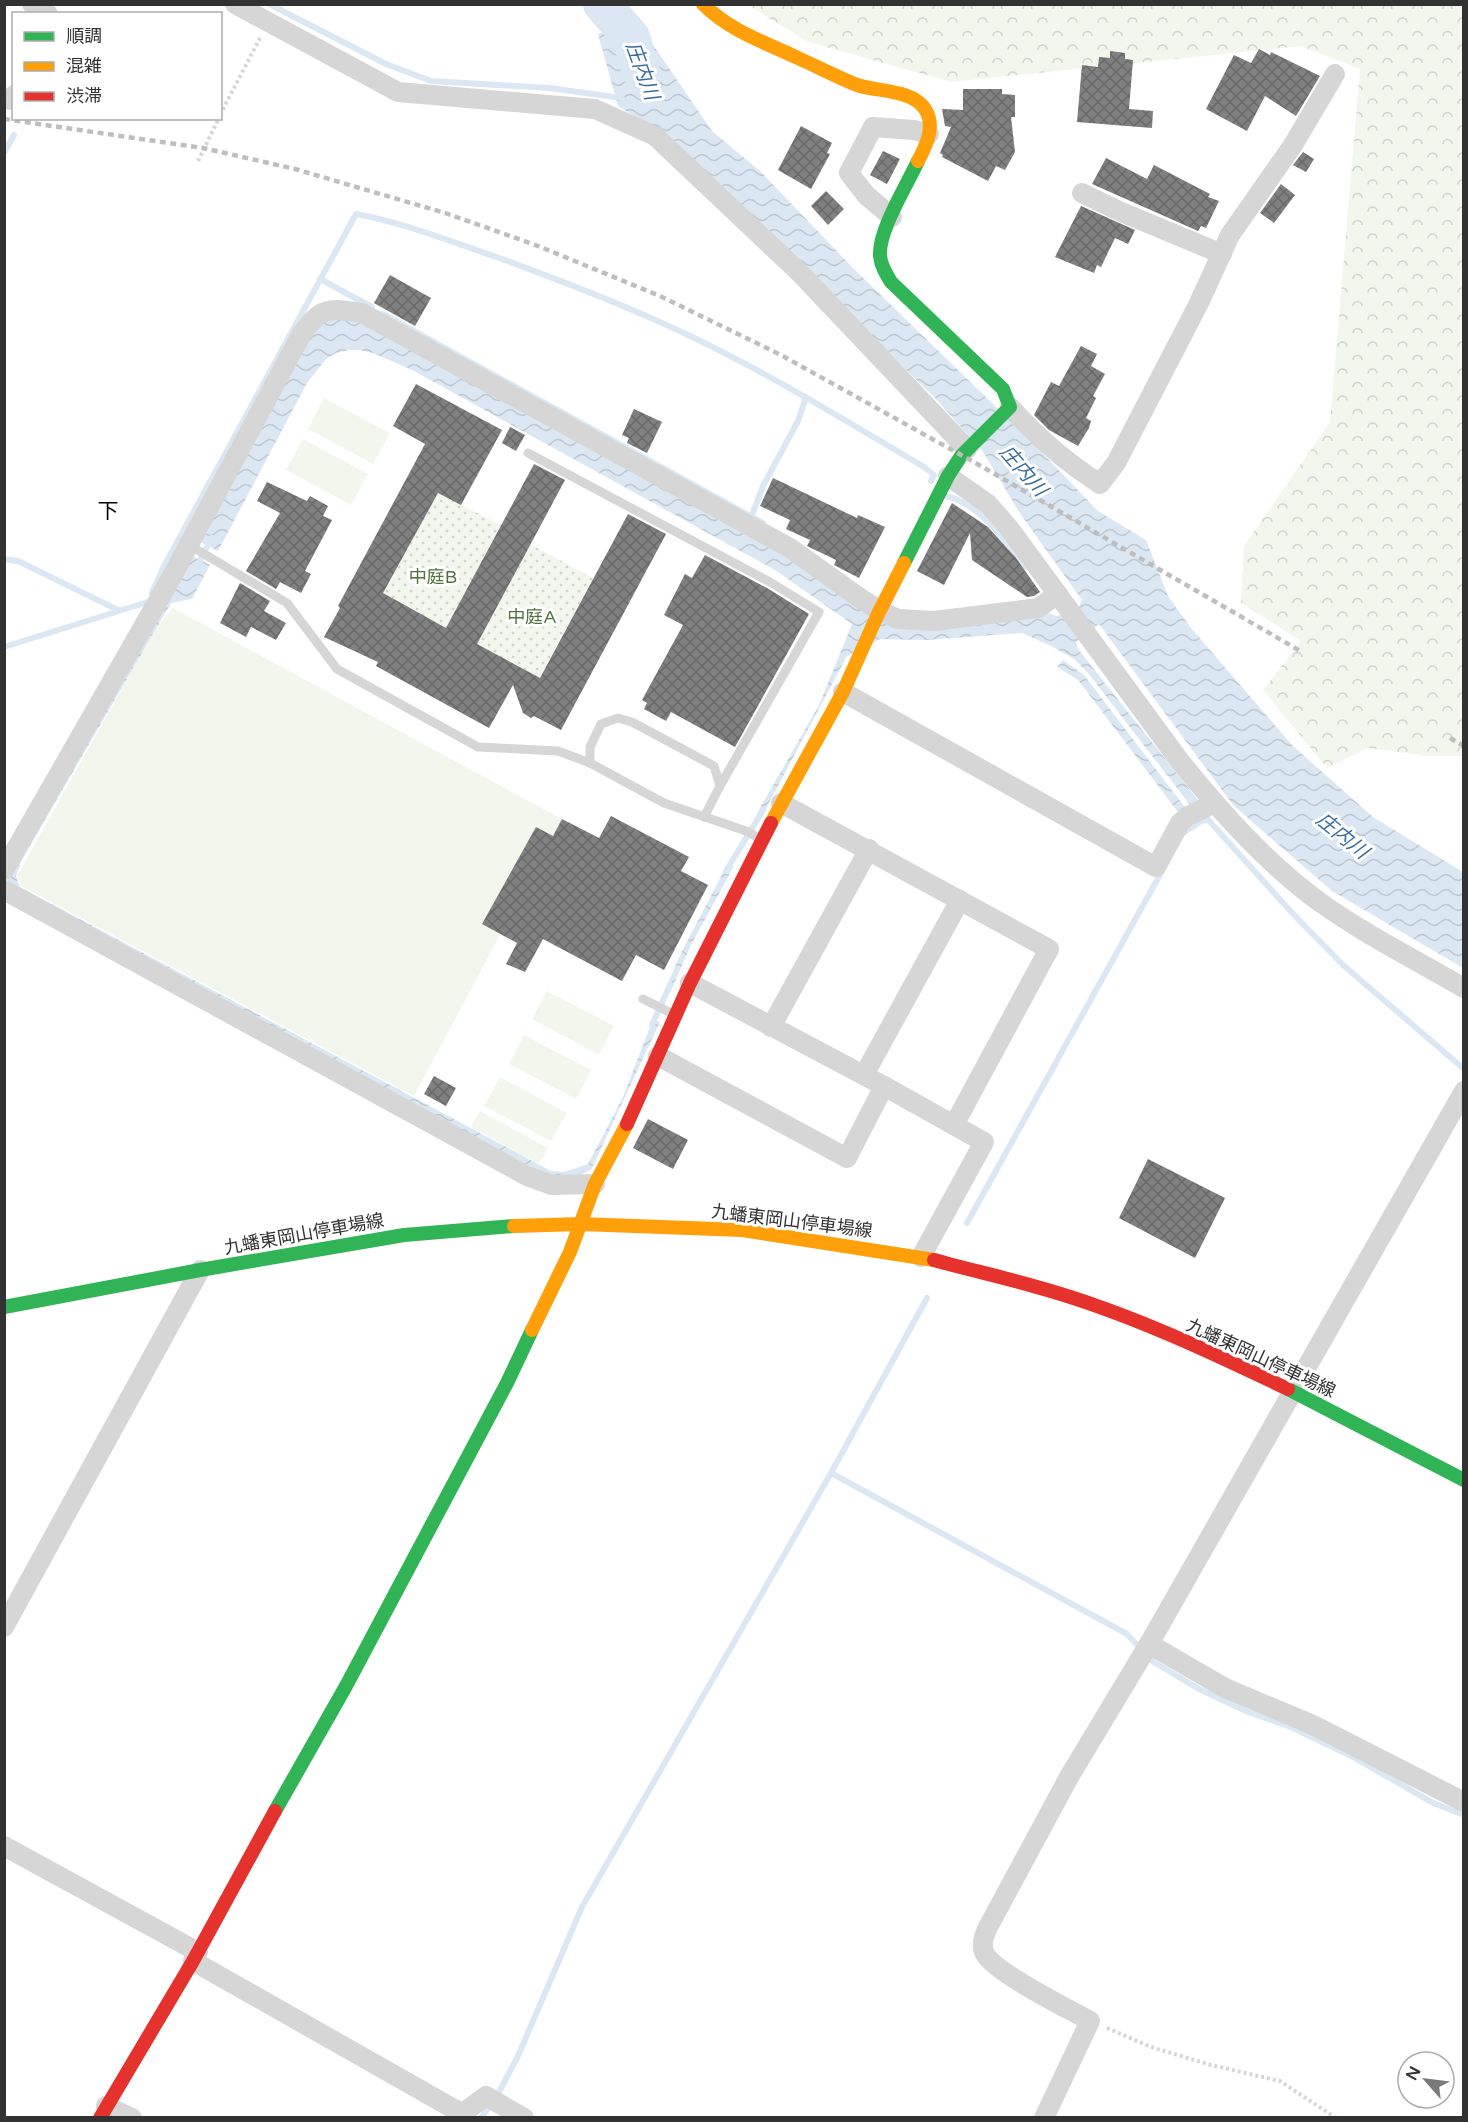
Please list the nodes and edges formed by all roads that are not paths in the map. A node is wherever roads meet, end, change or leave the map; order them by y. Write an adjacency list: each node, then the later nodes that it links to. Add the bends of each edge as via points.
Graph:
1 (32, 4): 4 (street)
2 (235, 4): 11 (street, via 398,92 595,109 655,136 801,274)
3 (703, 4): 6 (street, via 739,31 858,85 920,104 929,116)
4 (45, 12)
5 (1335, 74): 9 (street, via 1293,145 1230,235)
6 (929, 134): 8 (street); 8 (street, via 873,127 849,173 866,195)
7 (1082, 193): 9 (street)
8 (892, 217): 10 (street, via 879,252 880,263 891,282 1003,389)
9 (1222, 254): 10 (street, via 1116,463 1100,484 1080,472)
10 (1007, 410): 11 (street)
11 (969, 447): 13 (street)
12 (528, 453): 19 (lane, via 819,612)
13 (948, 476): 15 (street, via 988,504 1009,528); 16 (street)
14 (192, 547): 16 (street, via 301,336 321,314 344,309 362,313 790,548); 18 (lane, via 287,603 337,669 478,747 558,751); 25 (street)
15 (1056, 600): 16 (street, via 1038,608 934,621 898,619); 21 (street, via 1087,634 1179,760)
16 (879, 612): 17 (street)
17 (843, 692): 20 (street); 21 (street, via 1156,867 1180,823)
18 (590, 763): 19 (lane, via 590,747 601,724 618,718 714,766); 22 (lane)
19 (720, 786): 22 (lane)
20 (781, 802): 23 (street); 24 (street)
21 (1207, 808): 29 (street, via 1320,902)
22 (704, 818): 23 (lane)
23 (759, 837): 28 (street)
24 (869, 849): 27 (street); 32 (street)
25 (4, 870)
26 (4, 890): 38 (street, via 527,1176 552,1185)
27 (960, 900): 34 (street); 37 (street, via 1049,949)
28 (690, 983): 31 (street); 32 (street)
29 (1464, 988)
30 (643, 999): 31 (lane)
31 (672, 1013): 33 (street)
32 (771, 1027): 34 (street)
33 (658, 1056): 35 (street, via 847,1158); 38 (street)
34 (864, 1075): 35 (street)
35 (884, 1086): 37 (street)
36 (1464, 1091): 43 (street)
37 (954, 1125): 40 (street, via 984,1142)
38 (595, 1184): 39 (street)
39 (581, 1224): 40 (street, 九蟠東岡山停車場線, via 742,1230); 41 (street, 九蟠東岡山停車場線, via 404,1235); 49 (street, via 507,1383 346,1686)
40 (921, 1257): 43 (street, 九蟠東岡山停車場線, via 1045,1289 1128,1318)
41 (200, 1270): 42 (street, 九蟠東岡山停車場線); 45 (street)
42 (4, 1307)
43 (1293, 1391): 44 (street, 九蟠東岡山停車場線); 46 (street)
44 (1464, 1480)
45 (4, 1627)
46 (1145, 1651): 47 (street, via 1313,1725); 53 (street, via 1069,1777 983,1940 984,1953 999,1968 1090,2021)
47 (1464, 1802)
48 (4, 1846): 49 (street)
49 (195, 1957): 50 (street); 52 (street, via 454,2109 463,2113 494,2101)
50 (103, 2112): 51 (street)
51 (132, 2118)
52 (524, 2118)
53 (1044, 2118)

